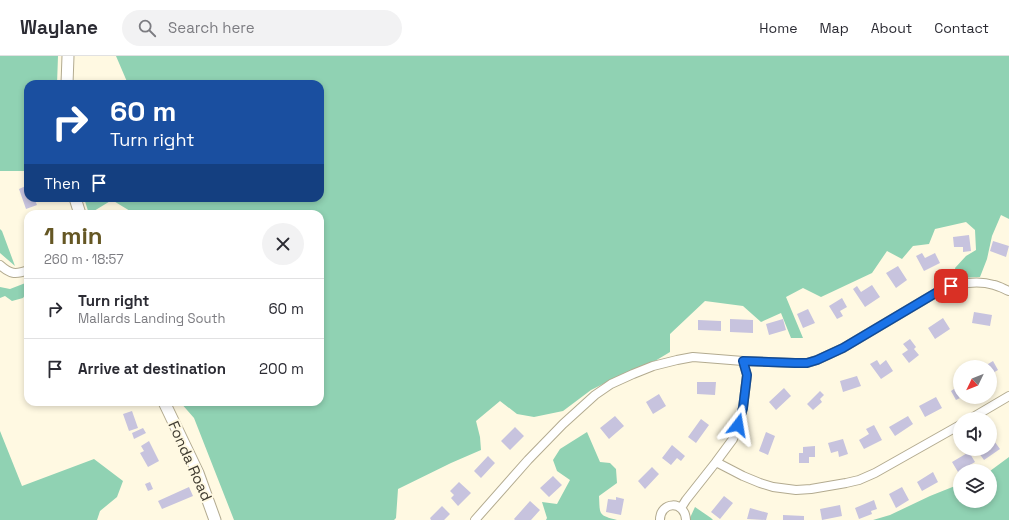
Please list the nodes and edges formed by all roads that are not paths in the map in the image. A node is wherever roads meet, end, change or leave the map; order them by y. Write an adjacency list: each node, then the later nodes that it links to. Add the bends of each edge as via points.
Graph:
1 (68, 56): 2 (street)
2 (67, 80)
3 (0, 264): 4 (street, via 10,273)
4 (24, 272)
5 (1009, 291): 6 (street, via 994,284 976,282 951,286 843,348 817,360 807,363)
6 (743, 361): 11 (street, via 747,375 743,408 733,439); 14 (street, via 693,357 646,369 611,384 563,424)
7 (1009, 396): 9 (street)
8 (166, 406): 13 (street, Fonda Road, via 198,473)
9 (982, 412)
10 (953, 429): 11 (street, via 859,480 811,489 773,487)
11 (716, 462): 12 (street)
12 (681, 508): 15 (street, via 668,506 662,512); 16 (street)
13 (215, 520)
14 (476, 520)
15 (660, 520)
16 (686, 520)

